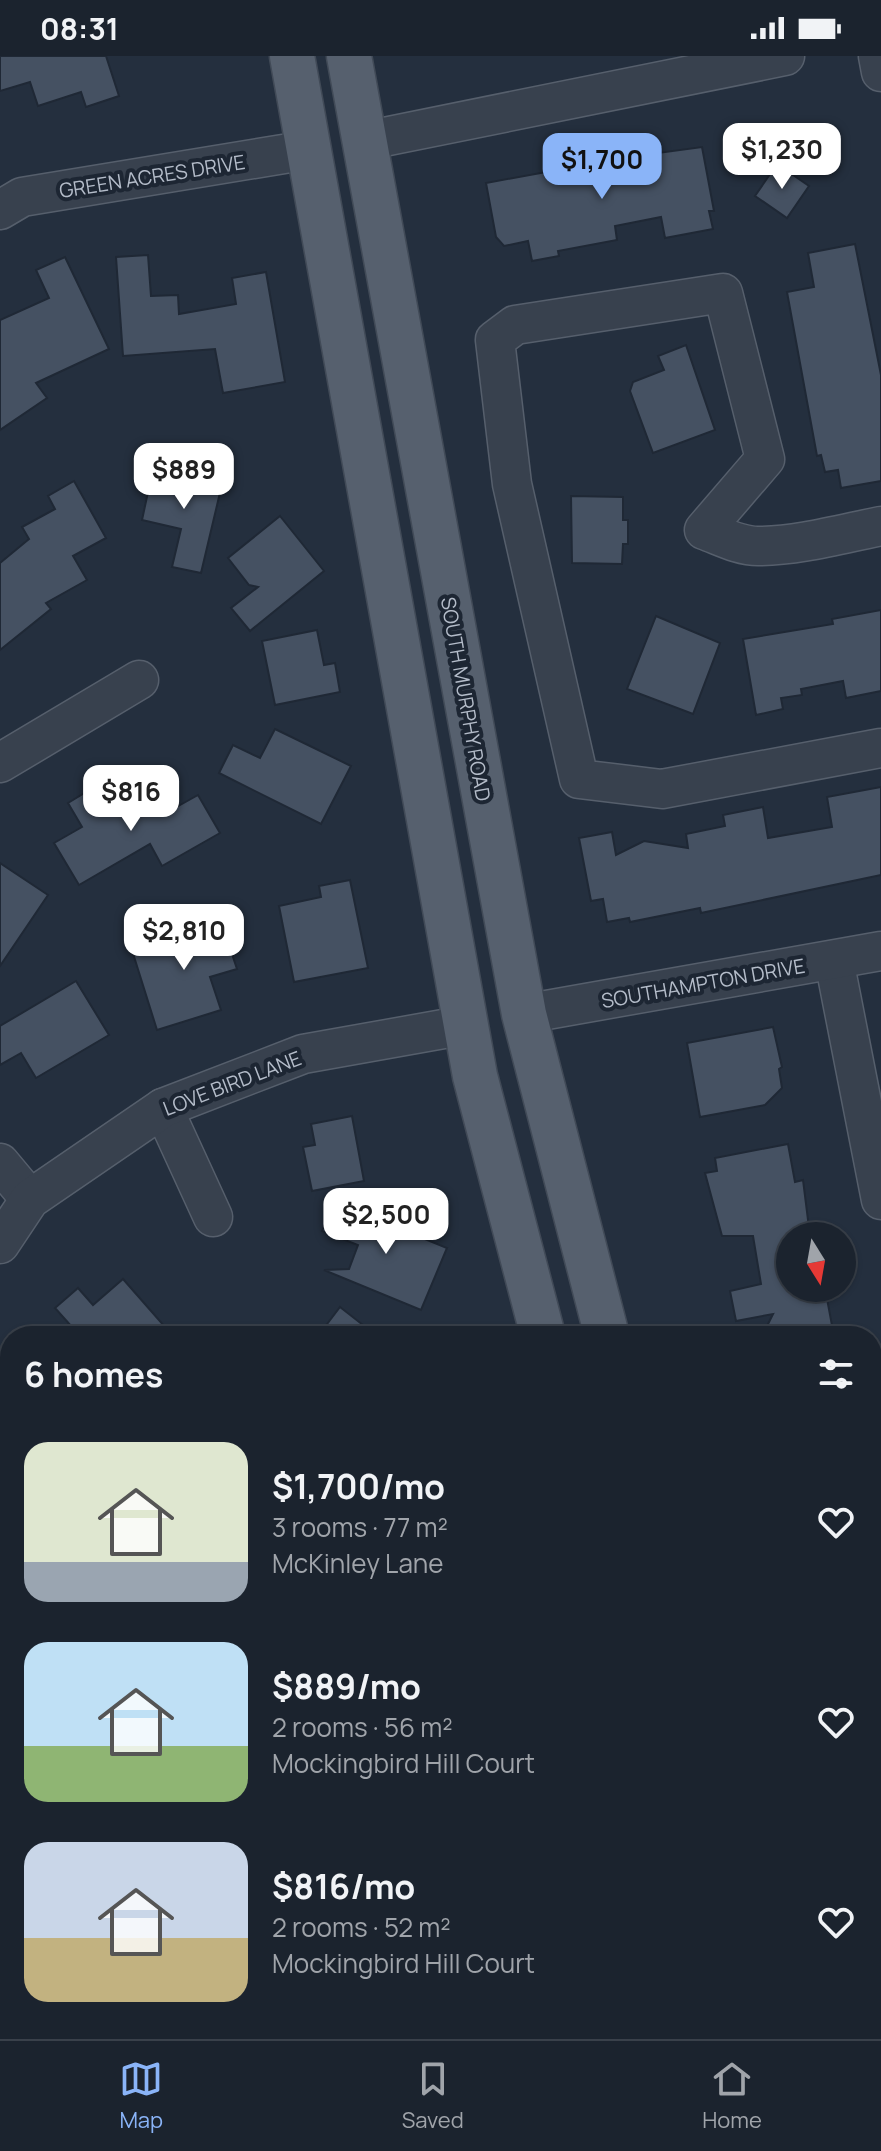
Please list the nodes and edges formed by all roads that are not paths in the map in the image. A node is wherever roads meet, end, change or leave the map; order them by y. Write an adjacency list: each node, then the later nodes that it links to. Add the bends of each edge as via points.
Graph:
1 (292, 56): 7 (main road)
2 (349, 56): 6 (main road, SOUTH MURPHY ROAD)
3 (785, 56): 6 (street)
4 (878, 56): 5 (street)
5 (881, 72)
6 (364, 141): 7 (main road); 15 (main road, SOUTH MURPHY ROAD)
7 (308, 150): 8 (street, GREEN ACRES DRIVE, via 22,197); 16 (main road)
8 (0, 210)
9 (881, 526): 11 (street, via 757,546 704,530 765,459 723,293 515,325 495,340 512,484 579,779 662,789)
10 (139, 680): 12 (street)
11 (881, 748)
12 (0, 763)
13 (881, 951): 14 (street, SOUTHAMPTON DRIVE)
14 (834, 960): 15 (street, SOUTHAMPTON DRIVE); 20 (street)
15 (524, 1014): 16 (main road); 24 (main road, SOUTH MURPHY ROAD)
16 (466, 1025): 17 (street, LOVE BIRD LANE, via 303,1054); 23 (main road)
17 (163, 1108): 19 (street, LOVE BIRD LANE); 21 (street)
18 (0, 1163): 19 (street)
19 (30, 1199): 22 (street, LOVE BIRD LANE)
20 (881, 1200)
21 (213, 1217)
22 (0, 1244)
23 (541, 1326)
24 (604, 1326)

